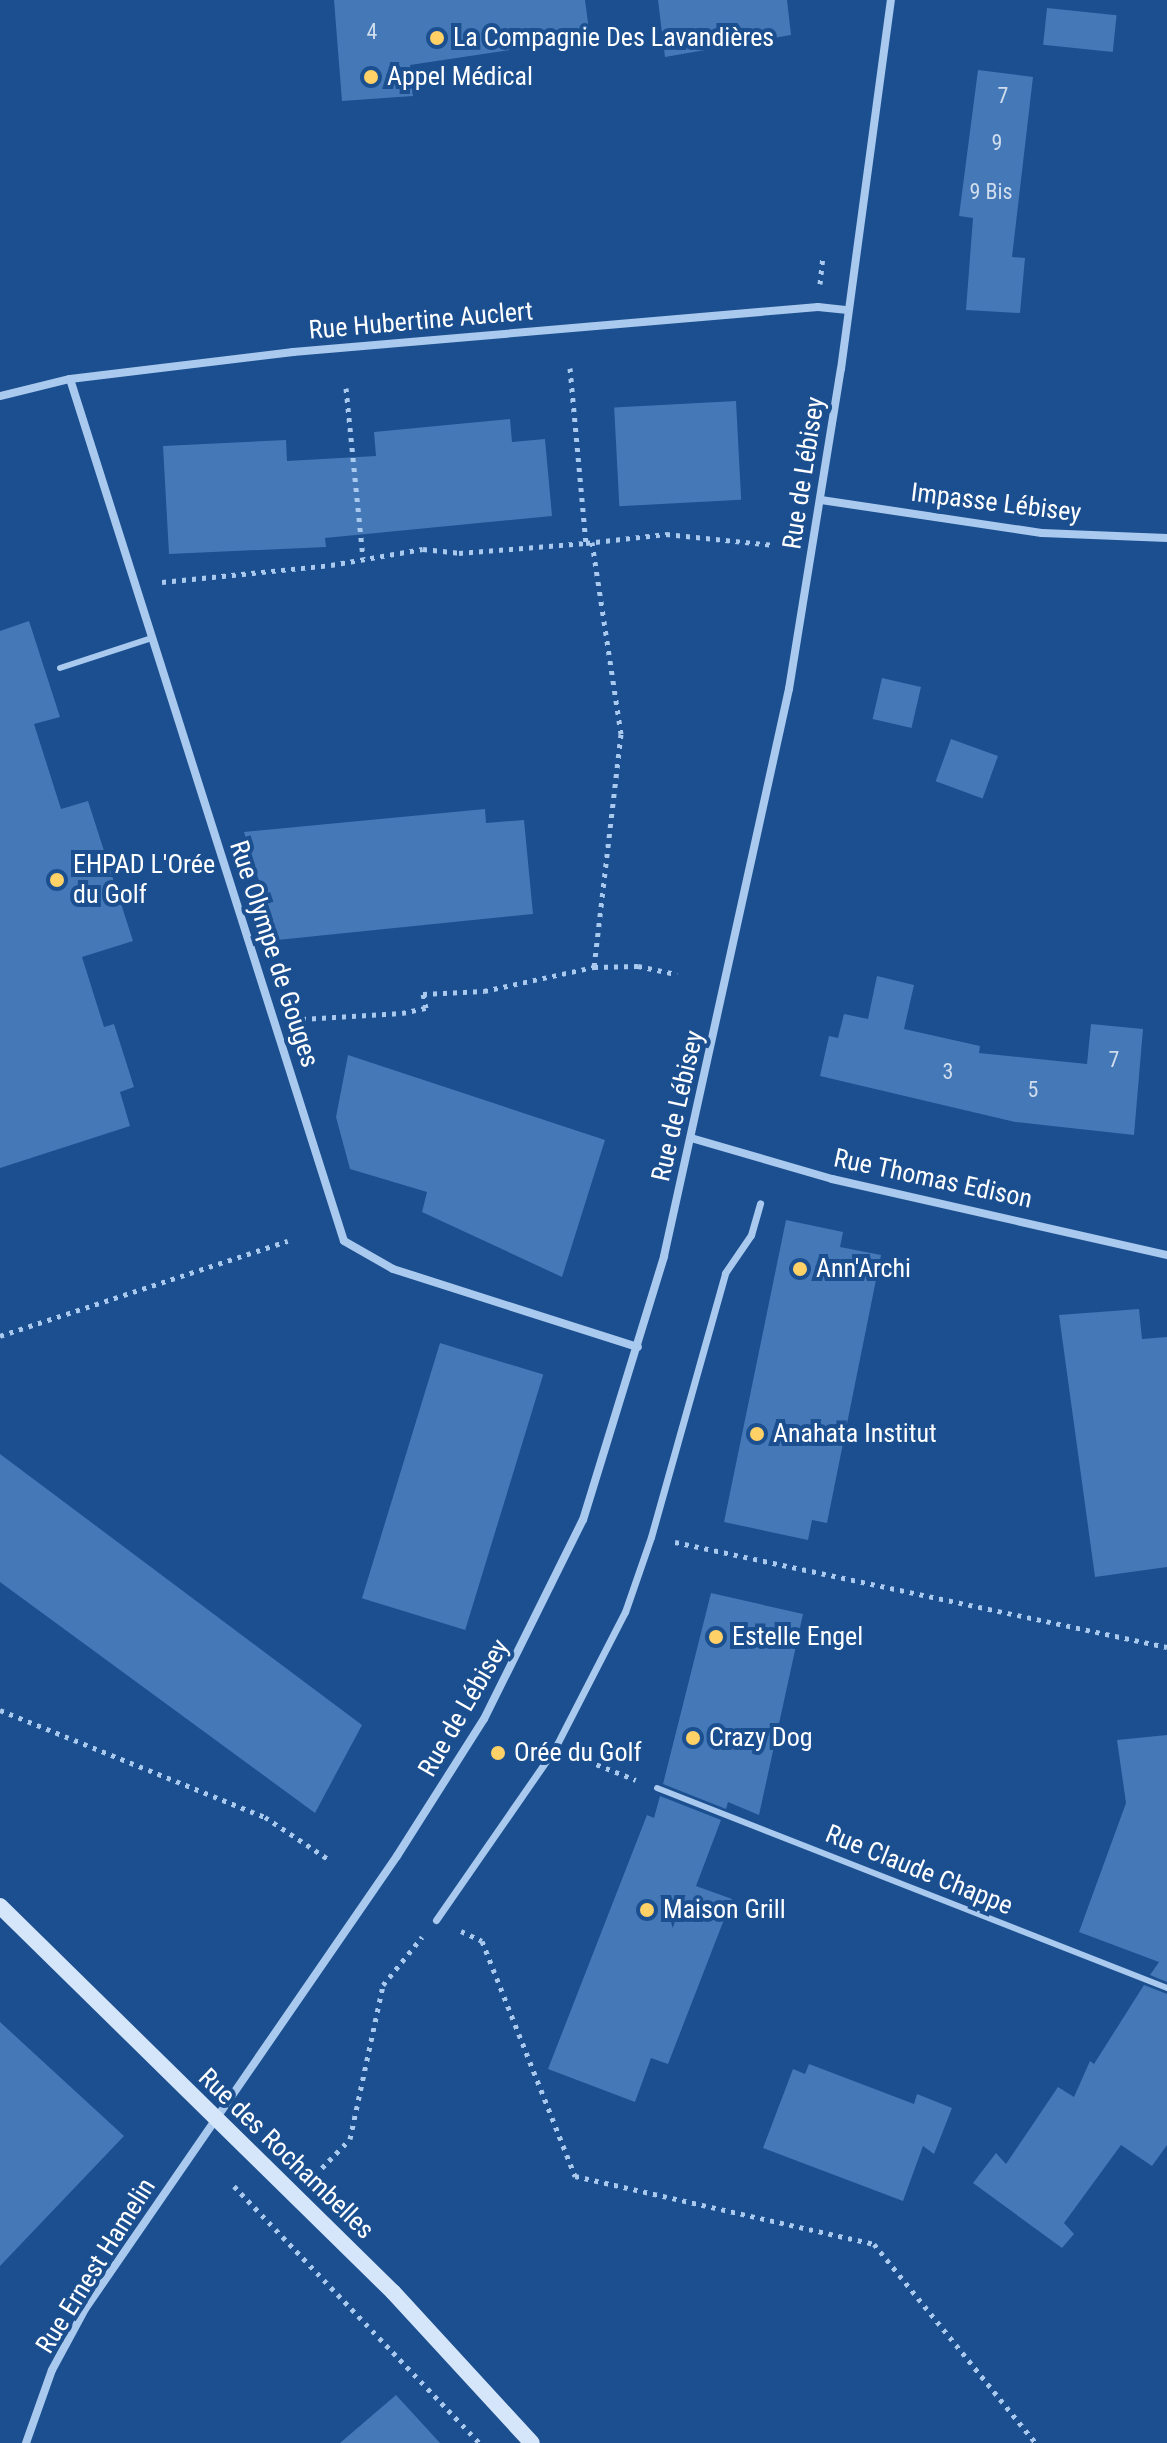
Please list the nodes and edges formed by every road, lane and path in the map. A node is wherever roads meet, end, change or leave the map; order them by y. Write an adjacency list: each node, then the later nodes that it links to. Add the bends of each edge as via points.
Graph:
1 (891, 0): 4 (street, Rue de Lébisey)
2 (823, 257): 3 (path)
3 (821, 279)
4 (848, 310): 6 (street, Rue Hubertine Auclert, via 818,307 566,328); 9 (street, Rue de Lébisey)
5 (570, 368): 11 (path)
6 (70, 379): 8 (street, Rue Hubertine Auclert); 15 (street, Rue Olympe de Gouges)
7 (346, 388): 13 (path)
8 (0, 396)
9 (821, 500): 10 (street, Impasse Lébisey, via 1042,533); 20 (street, Rue de Lébisey, via 789,689)
10 (1167, 538)
11 (589, 542): 12 (path, via 666,534); 13 (path, via 459,553 423,549); 17 (path, via 621,734)
12 (774, 545)
13 (363, 558): 14 (path)
14 (152, 583)
15 (152, 638): 16 (lane); 25 (street, Rue Olympe de Gouges, via 344,1241 393,1269)
16 (60, 668)
17 (594, 967): 18 (path, via 638,966); 19 (path, via 484,991 423,994 426,1008 402,1013)
18 (677, 974)
19 (294, 1020)
20 (691, 1138): 23 (street, Rue Thomas Edison, via 832,1179); 25 (street, Rue de Lébisey)
21 (760, 1203): 29 (street, via 751,1235 725,1273 625,1612)
22 (288, 1241): 24 (path)
23 (1167, 1255)
24 (0, 1336)
25 (638, 1347): 35 (street, Rue de Lébisey, via 583,1520 484,1719)
26 (699, 1547): 27 (path)
27 (1167, 1647)
28 (0, 1710): 31 (path, via 265,1817)
29 (555, 1748): 30 (path); 33 (street)
30 (657, 1788): 34 (lane, Rue Claude Chappe)
31 (328, 1859)
32 (0, 1906): 35 (main road, Rue des Rochambelles)
33 (436, 1920): 36 (path, via 383,1985 350,2139); 41 (path, via 482,1941 575,2176 874,2244)
34 (1167, 1988)
35 (217, 2119): 38 (street, Rue Ernest Hamelin, via 85,2309 52,2370); 40 (main road, Rue des Rochambelles, via 393,2292)
36 (311, 2179)
37 (234, 2186): 39 (path)
38 (26, 2443)
39 (480, 2443)
40 (532, 2443)
41 (1036, 2443)

